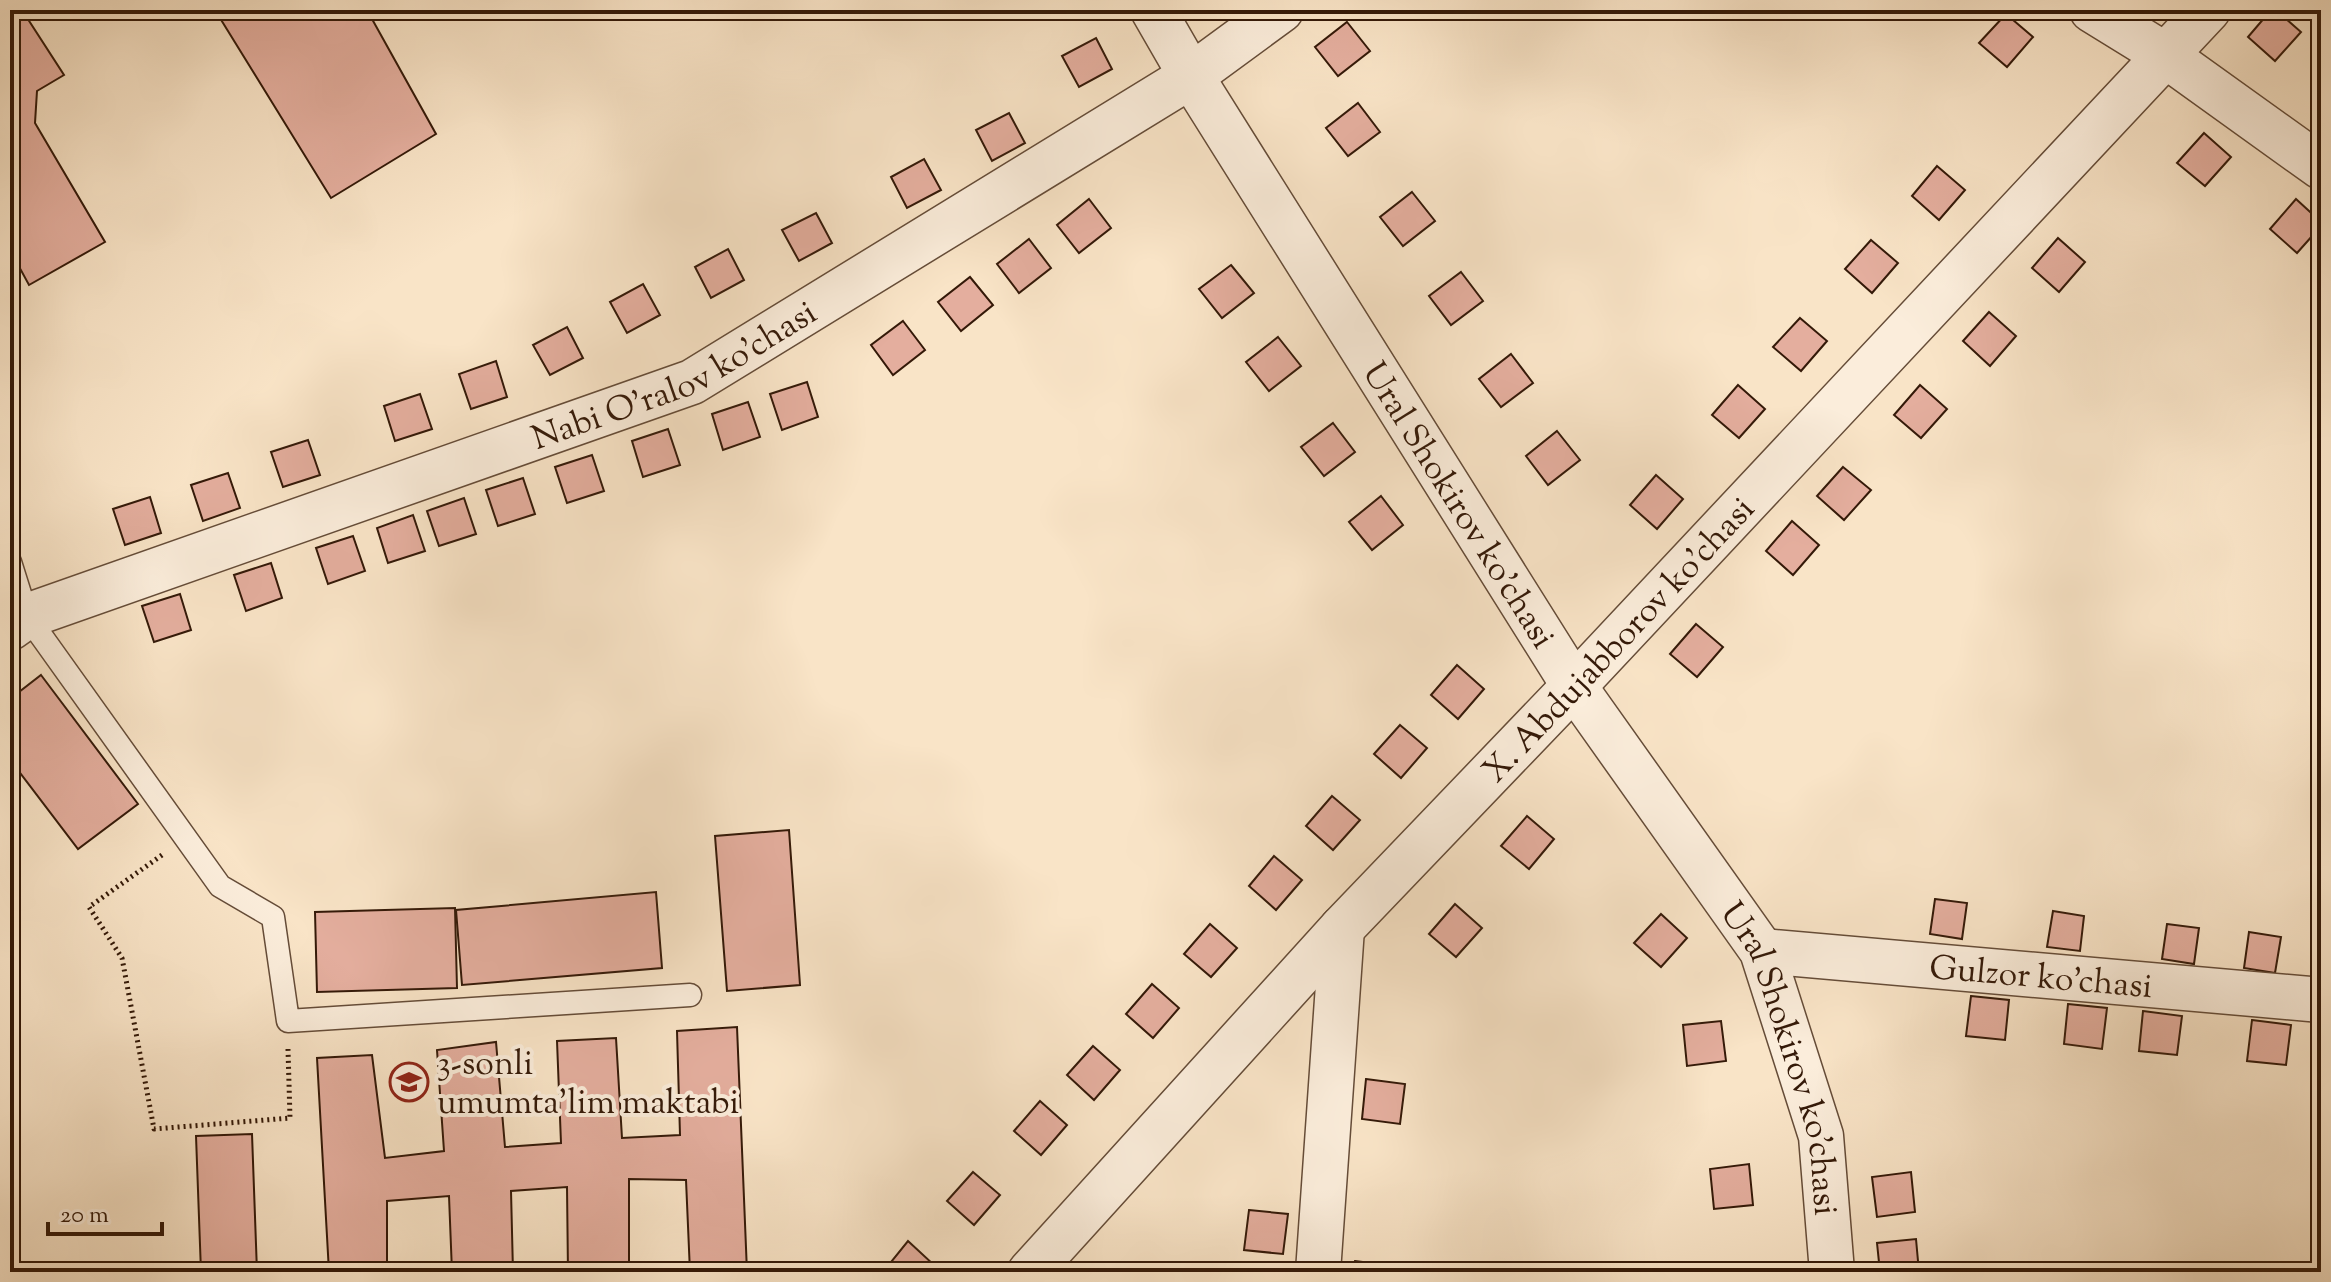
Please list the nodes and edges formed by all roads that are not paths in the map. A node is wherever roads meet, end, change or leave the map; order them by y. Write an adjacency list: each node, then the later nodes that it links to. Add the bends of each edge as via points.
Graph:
1 (1153, 10): 6 (street, Ural Shokirov ko'chasi)
2 (1281, 10): 6 (street, Nabi O'ralov ko'chasi)
3 (2092, 10): 5 (street)
4 (2208, 10): 5 (street, X. Abdujabborov ko'chasi)
5 (2165, 55): 7 (street); 10 (street, X. Abdujabborov ko'chasi)
6 (1191, 76): 9 (street, Nabi O'ralov ko'chasi, via 692,382); 10 (street, Ural Shokirov ko'chasi)
7 (2321, 167)
8 (10, 562): 9 (lane)
9 (18, 622): 13 (lane, via 220,886 273,917 288,1021)
10 (1574, 686): 11 (street, X. Abdujabborov ko'chasi); 12 (street, Ural Shokirov ko'chasi)
11 (1342, 928): 15 (street, X. Abdujabborov ko'chasi); 16 (street)
12 (1762, 951): 14 (street, Gulzor ko'chasi); 17 (street, Ural Shokirov ko'chasi, via 1821,1136)
13 (690, 995)
14 (2321, 1000)
15 (1030, 1272)
16 (1318, 1272)
17 (1832, 1272)

